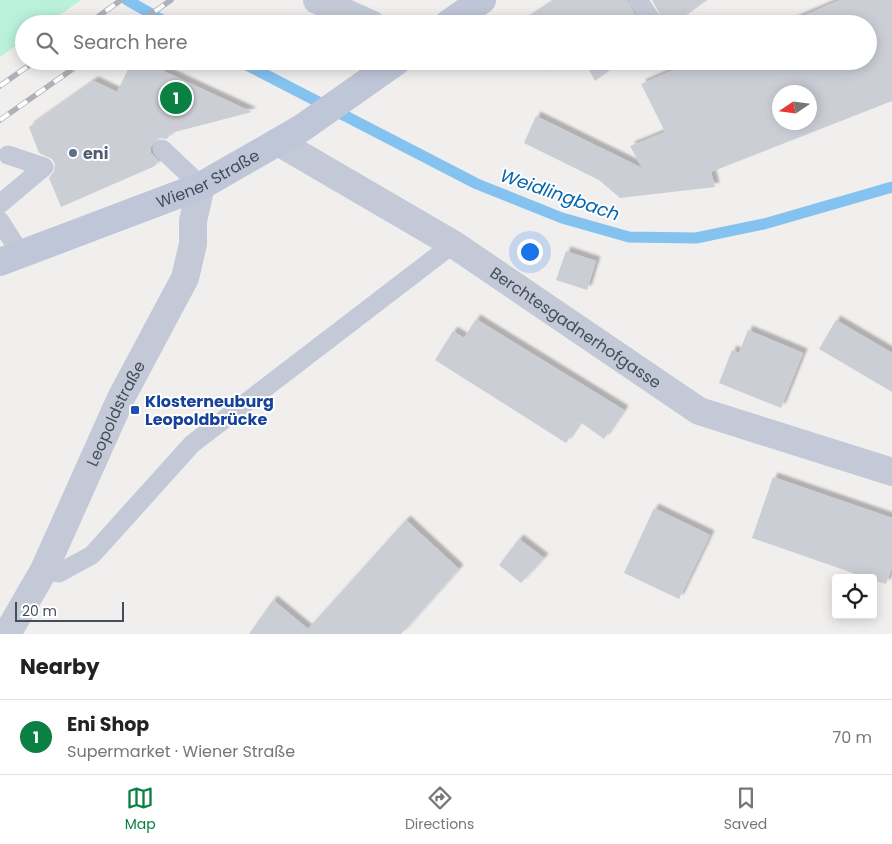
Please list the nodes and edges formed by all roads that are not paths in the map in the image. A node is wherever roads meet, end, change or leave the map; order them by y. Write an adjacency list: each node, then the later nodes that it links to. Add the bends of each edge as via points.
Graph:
1 (317, 0): 4 (street)
2 (482, 0): 5 (street)
3 (638, 0): 6 (lane)
4 (351, 15)
5 (461, 15)
6 (648, 15)
7 (384, 70): 8 (street, Wiener Straße)
8 (278, 142): 11 (street, Wiener Straße); 14 (street, Berchtesgadnerhofgasse)
9 (162, 149): 11 (lane)
10 (8, 155): 12 (lane, via 44,167)
11 (201, 186): 15 (street, Wiener Straße); 17 (street, Leopoldstraße, via 185,278 121,398)
12 (0, 204)
13 (0, 221): 15 (lane)
14 (453, 244): 16 (street, Berchtesgadnerhofgasse, via 699,411); 17 (lane, via 192,444 92,555 59,573)
15 (10, 258)
16 (892, 472)
17 (44, 570): 18 (street, Leopoldstraße)
18 (7, 634)

